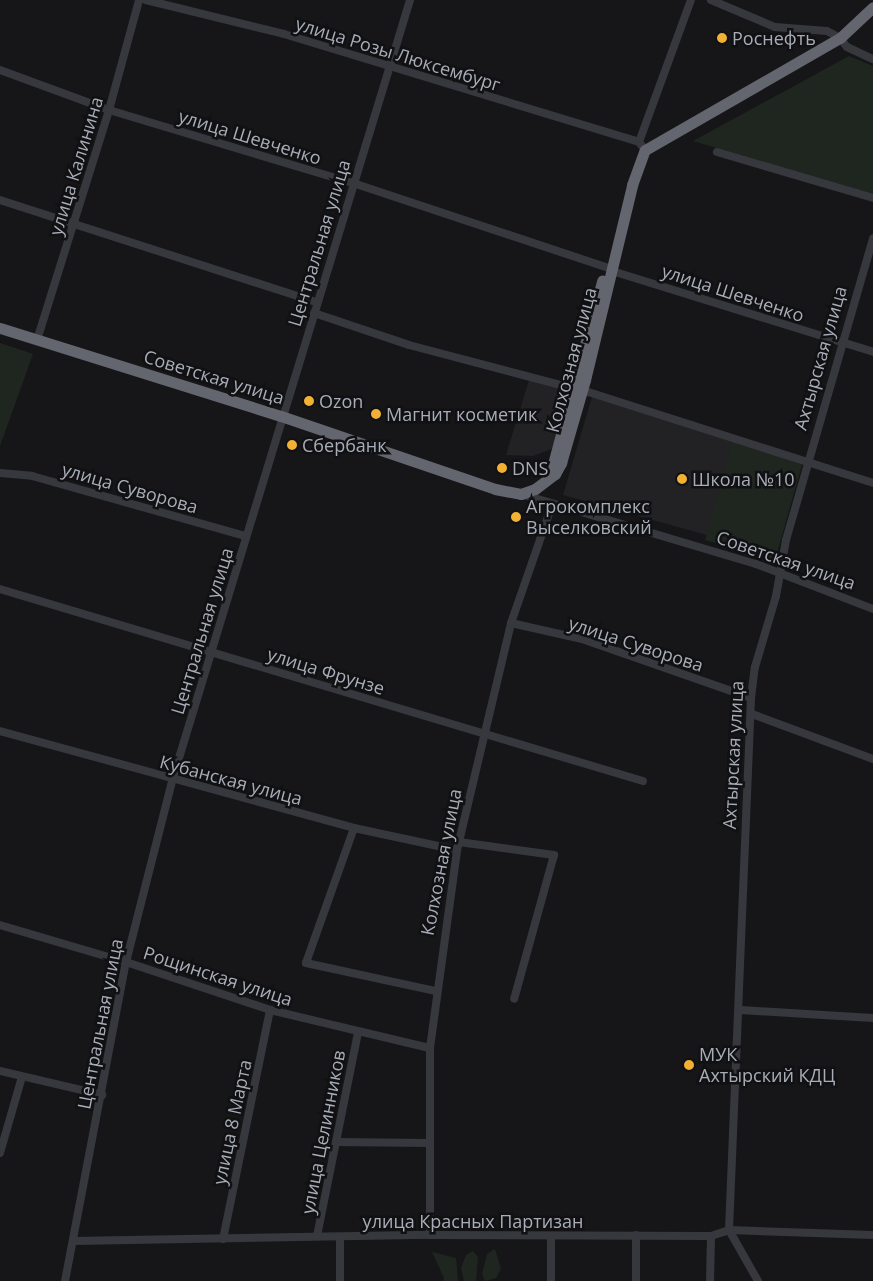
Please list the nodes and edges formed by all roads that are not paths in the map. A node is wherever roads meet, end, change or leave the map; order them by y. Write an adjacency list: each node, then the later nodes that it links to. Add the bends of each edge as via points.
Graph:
1 (139, 0): 11 (street, улица Калинина)
2 (146, 0): 9 (street, улица Розы Люксембург, via 284,34)
3 (410, 0): 9 (street, Центральная улица)
4 (691, 0): 12 (street, Колхозная улица)
5 (710, 0): 7 (street, via 775,27 827,31)
6 (873, 8): 7 (highway)
7 (840, 38): 8 (street, via 847,47); 12 (highway)
8 (873, 59)
9 (388, 68): 12 (street, улица Розы Люксембург); 14 (street, Центральная улица)
10 (0, 70): 11 (street, улица Шевченко)
11 (109, 110): 14 (street, улица Шевченко); 17 (street, улица Калинина)
12 (642, 146): 19 (highway, Колхозная улица)
13 (717, 152): 15 (street)
14 (353, 183): 19 (street, улица Шевченко); 20 (street, Центральная улица)
15 (873, 198)
16 (0, 200): 17 (street)
17 (74, 224): 20 (street); 23 (street, улица Калинина)
18 (873, 238): 24 (street, Ахтырская улица)
19 (609, 269): 24 (street, улица Шевченко); 26 (highway, Колхозная улица)
20 (316, 302): 21 (street, Центральная улица)
21 (314, 313): 26 (street, via 409,345); 27 (street, Центральная улица)
22 (0, 328): 23 (highway, Советская улица)
23 (37, 340): 27 (highway, Советская улица)
24 (842, 343): 25 (street, улица Шевченко); 28 (street, Ахтырская улица)
25 (873, 352)
26 (577, 389): 28 (street); 31 (highway, Колхозная улица, via 561,463 548,482)
27 (281, 416): 31 (highway, Советская улица, via 496,489); 33 (street, Центральная улица)
28 (808, 464): 30 (street); 34 (street, Ахтырская улица)
29 (3, 472): 33 (street, улица Суворова)
30 (873, 483)
31 (521, 494): 32 (street, Советская улица)
32 (552, 505): 34 (street, Советская улица); 37 (street, Колхозная улица)
33 (246, 536): 38 (street, Центральная улица)
34 (779, 572): 36 (street, Советская улица); 39 (street, Ахтырская улица, via 776,596 755,667)
35 (0, 589): 38 (street, улица Фрунзе)
36 (873, 609)
37 (511, 623): 39 (street, улица Суворова, via 582,639); 42 (street, Колхозная улица)
38 (213, 652): 42 (street, улица Фрунзе); 44 (street, Центральная улица)
39 (751, 698): 40 (street, Ахтырская улица)
40 (752, 714): 43 (street); 53 (street, Ахтырская улица)
41 (0, 731): 44 (street, Кубанская улица)
42 (485, 736): 45 (street, улица Фрунзе); 47 (street, Колхозная улица)
43 (873, 759)
44 (172, 781): 46 (street, Кубанская улица); 49 (street, Центральная улица)
45 (643, 781)
46 (354, 828): 47 (street, Кубанская улица); 50 (street, via 306,963)
47 (458, 846): 50 (street, Колхозная улица); 51 (street, Кубанская улица, via 554,855)
48 (0, 925): 49 (street, Рощинская улица)
49 (126, 962): 52 (street, Рощинская улица); 59 (street, Центральная улица)
50 (436, 992): 56 (street, Колхозная улица)
51 (514, 999)
52 (270, 1010): 55 (street, Рощинская улица); 71 (street, улица 8 Марта)
53 (740, 1010): 54 (street); 63 (street, Ахтырская улица)
54 (873, 1018)
55 (358, 1033): 56 (street, Рощинская улица); 60 (street, улица Целинников)
56 (430, 1048): 61 (street, Колхозная улица)
57 (0, 1071): 58 (street)
58 (22, 1077): 59 (street); 62 (street)
59 (102, 1095): 72 (street, Центральная улица)
60 (336, 1142): 61 (street); 67 (street, улица Целинников)
61 (429, 1143): 64 (street, Колхозная улица)
62 (0, 1153)
63 (729, 1230): 66 (street, улица Красных Партизан); 68 (street, улица Красных Партизан); 78 (street)
64 (430, 1235): 69 (street, улица Красных Партизан); 70 (street, улица Красных Партизан)
65 (636, 1235): 68 (street, улица Красных Партизан); 70 (street, улица Красных Партизан); 76 (street)
66 (873, 1235)
67 (317, 1236): 69 (street, улица Красных Партизан); 71 (street, улица Красных Партизан)
68 (711, 1236): 77 (street)
69 (340, 1237): 74 (street)
70 (552, 1237): 75 (street)
71 (223, 1239): 72 (street, улица Красных Партизан)
72 (73, 1242): 73 (street, Центральная улица)
73 (65, 1281)
74 (340, 1281)
75 (551, 1281)
76 (636, 1281)
77 (710, 1281)
78 (758, 1281)

